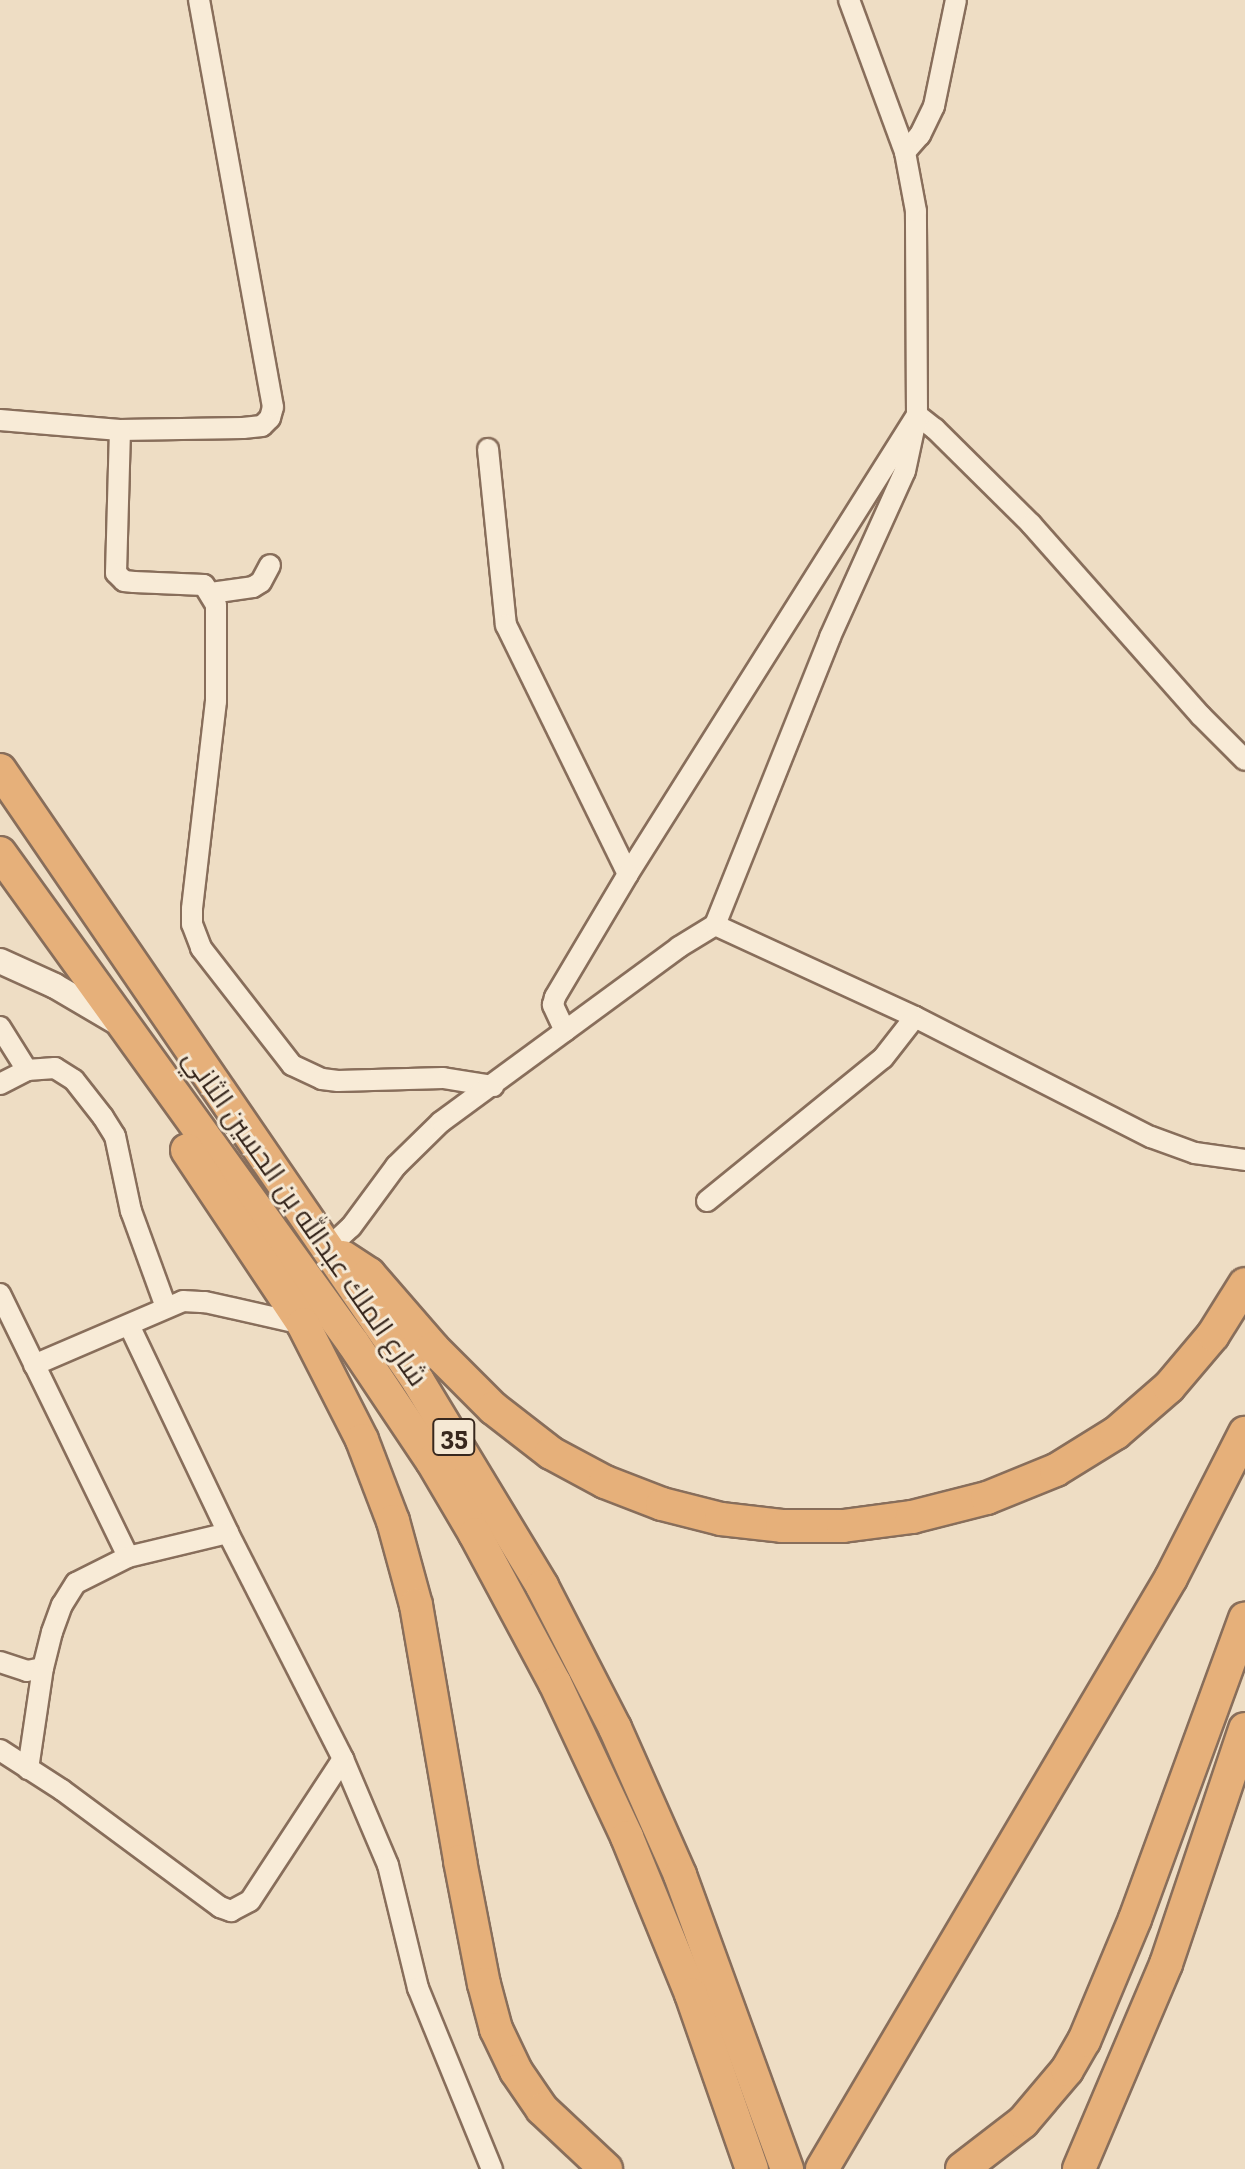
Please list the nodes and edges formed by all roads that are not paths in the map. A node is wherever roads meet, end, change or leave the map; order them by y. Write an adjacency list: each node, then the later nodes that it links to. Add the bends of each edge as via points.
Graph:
1 (199, 0): 7 (street, via 273,407 262,426)
2 (849, 0): 4 (street)
3 (956, 0): 4 (street, via 934,106)
4 (905, 152): 5 (street, via 916,211)
5 (917, 415): 11 (street, via 1031,524); 14 (street); 15 (street, via 905,471 830,637)
6 (0, 420): 7 (street)
7 (120, 430): 10 (street, via 116,573 124,581 196,583)
8 (488, 449): 14 (street, via 506,625)
9 (270, 565): 10 (street, via 253,587)
10 (211, 593): 23 (street, via 216,605 216,701 192,909 201,948 292,1065 338,1081 443,1078)
11 (1245, 760)
12 (0, 770): 26 (highway, شارع الملك عبدالله بن الحسين الثاني / 35)
13 (0, 853): 20 (highway, شارع الملك عبدالله بن الحسين الثاني / 35)
14 (628, 874): 19 (street, via 555,997 553,1005)
15 (715, 925): 17 (street); 19 (street)
16 (0, 961): 20 (street, شارع الملك عبدالله بن الحسين الثاني / 35, via 55,986)
17 (915, 1017): 24 (street, via 1151,1137 1195,1153); 25 (street, via 883,1058)
18 (0, 1027): 21 (street)
19 (565, 1031): 23 (street)
20 (132, 1038): 30 (highway, via 155,1102); 45 (highway, شارع الملك عبدالله بن الحسين الثاني / 35, via 393,1401 516,1608 592,1760 660,1915)
21 (27, 1070): 22 (street); 29 (street, via 47,1066 66,1074 115,1136 131,1211)
22 (0, 1084)
23 (493, 1086): 26 (street, via 418,1143)
24 (1245, 1160)
25 (707, 1201)
26 (326, 1250): 27 (highway, via 369,1274 462,1379 551,1453 662,1504 721,1519 782,1526 843,1526 912,1517 987,1498 1056,1470 1116,1433 1169,1387 1213,1335); 46 (highway, شارع الملك عبدالله بن الحسين الثاني / 35, via 461,1448 580,1657 680,1875)
27 (1245, 1284)
28 (0, 1296): 32 (street)
29 (166, 1307): 30 (street, via 205,1302); 31 (street)
30 (303, 1324): 44 (highway, via 362,1440 405,1563 496,2029 542,2109)
31 (129, 1325): 32 (street); 34 (street)
32 (34, 1365): 35 (street)
33 (1245, 1433): 47 (highway, via 1171,1578)
34 (228, 1533): 35 (street); 41 (street)
35 (128, 1557): 38 (street, via 76,1583 62,1605)
36 (1245, 1618): 48 (highway, via 1145,1892 1084,2041 1023,2122)
37 (0, 1662): 38 (street, via 27,1671)
38 (43, 1668): 42 (street)
39 (1245, 1729): 49 (highway, via 1166,1964)
40 (0, 1750): 42 (street)
41 (343, 1759): 42 (street, via 250,1901 231,1911); 43 (street, via 388,1865 418,1988)
42 (28, 1769)
43 (492, 2169)
44 (606, 2169)
45 (752, 2169)
46 (787, 2169)
47 (822, 2169)
48 (962, 2169)
49 (1079, 2169)

